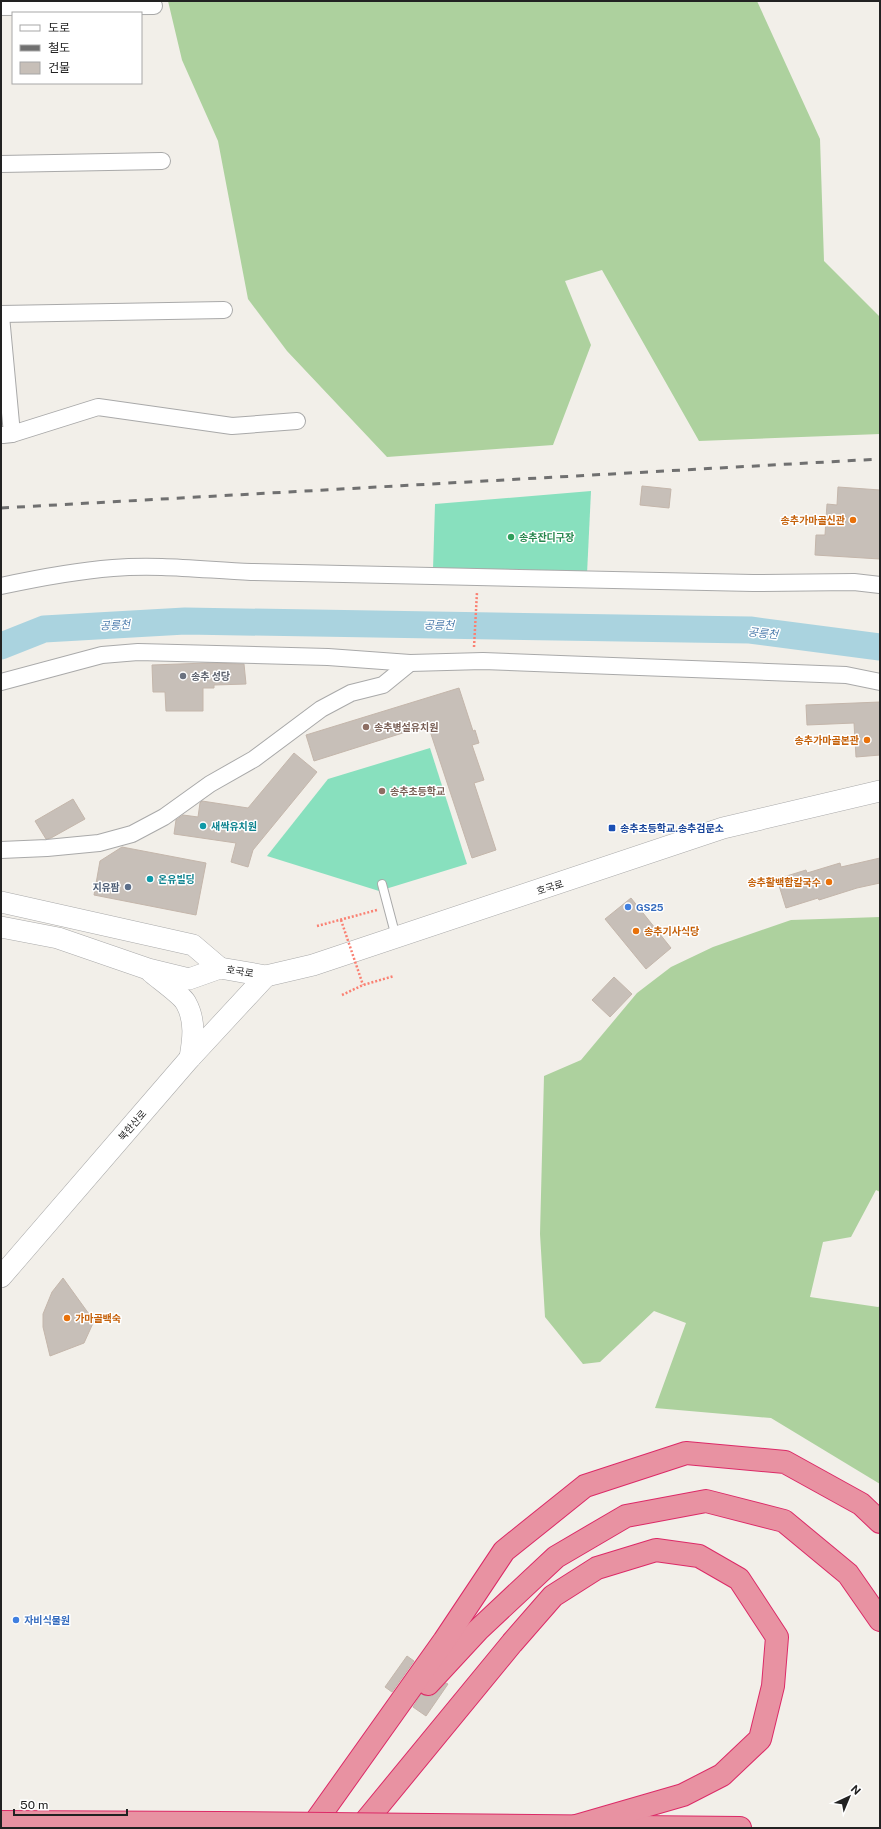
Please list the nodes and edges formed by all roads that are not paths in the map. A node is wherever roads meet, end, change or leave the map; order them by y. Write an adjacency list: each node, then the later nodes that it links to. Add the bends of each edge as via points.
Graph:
1 (1, 6): 2 (street)
2 (154, 6)
3 (162, 161): 4 (street)
4 (1, 164)
5 (224, 310): 6 (street)
6 (1, 315): 8 (street)
7 (297, 422): 8 (street, via 232,426 98,407)
8 (6, 435)
9 (880, 585): 10 (street, via 854,582 753,583 114,568 38,578)
10 (1, 586)
11 (410, 663): 12 (street, via 313,657 138,652 102,655); 13 (street, via 483,661 846,675); 15 (street, via 383,685 351,693 321,709 254,759 210,784 164,817 132,834 99,844)
12 (1, 682)
13 (880, 682)
14 (880, 792): 19 (street, 호국로, via 723,828)
15 (1, 850)
16 (382, 884): 19 (lane)
17 (1, 902): 20 (street, 호국로, via 193,945)
18 (1, 927): 21 (street, 호국로, via 58,938)
19 (396, 938): 22 (street, 호국로, via 313,965)
20 (220, 968): 21 (street, 호국로, via 189,979); 22 (street, 호국로)
21 (148, 969): 23 (street, via 186,1002 192,1018 194,1035)
22 (266, 976): 23 (street, 북한산로)
23 (190, 1058): 24 (street, 북한산로)
24 (1, 1277)
25 (880, 1522): 27 (highway, via 861,1504 785,1462 686,1453 585,1486 504,1551)
26 (880, 1620): 27 (highway, via 848,1574 784,1521 706,1501 626,1516 556,1557 478,1630)
27 (368, 1750): 30 (highway)
28 (1, 1822): 29 (highway, bridge)
29 (576, 1826): 31 (highway, via 683,1795 722,1775 760,1739 774,1686 776,1637 739,1579 699,1556 656,1550 597,1568 553,1596); 32 (highway)
30 (312, 1828)
31 (360, 1828)
32 (740, 1828)

